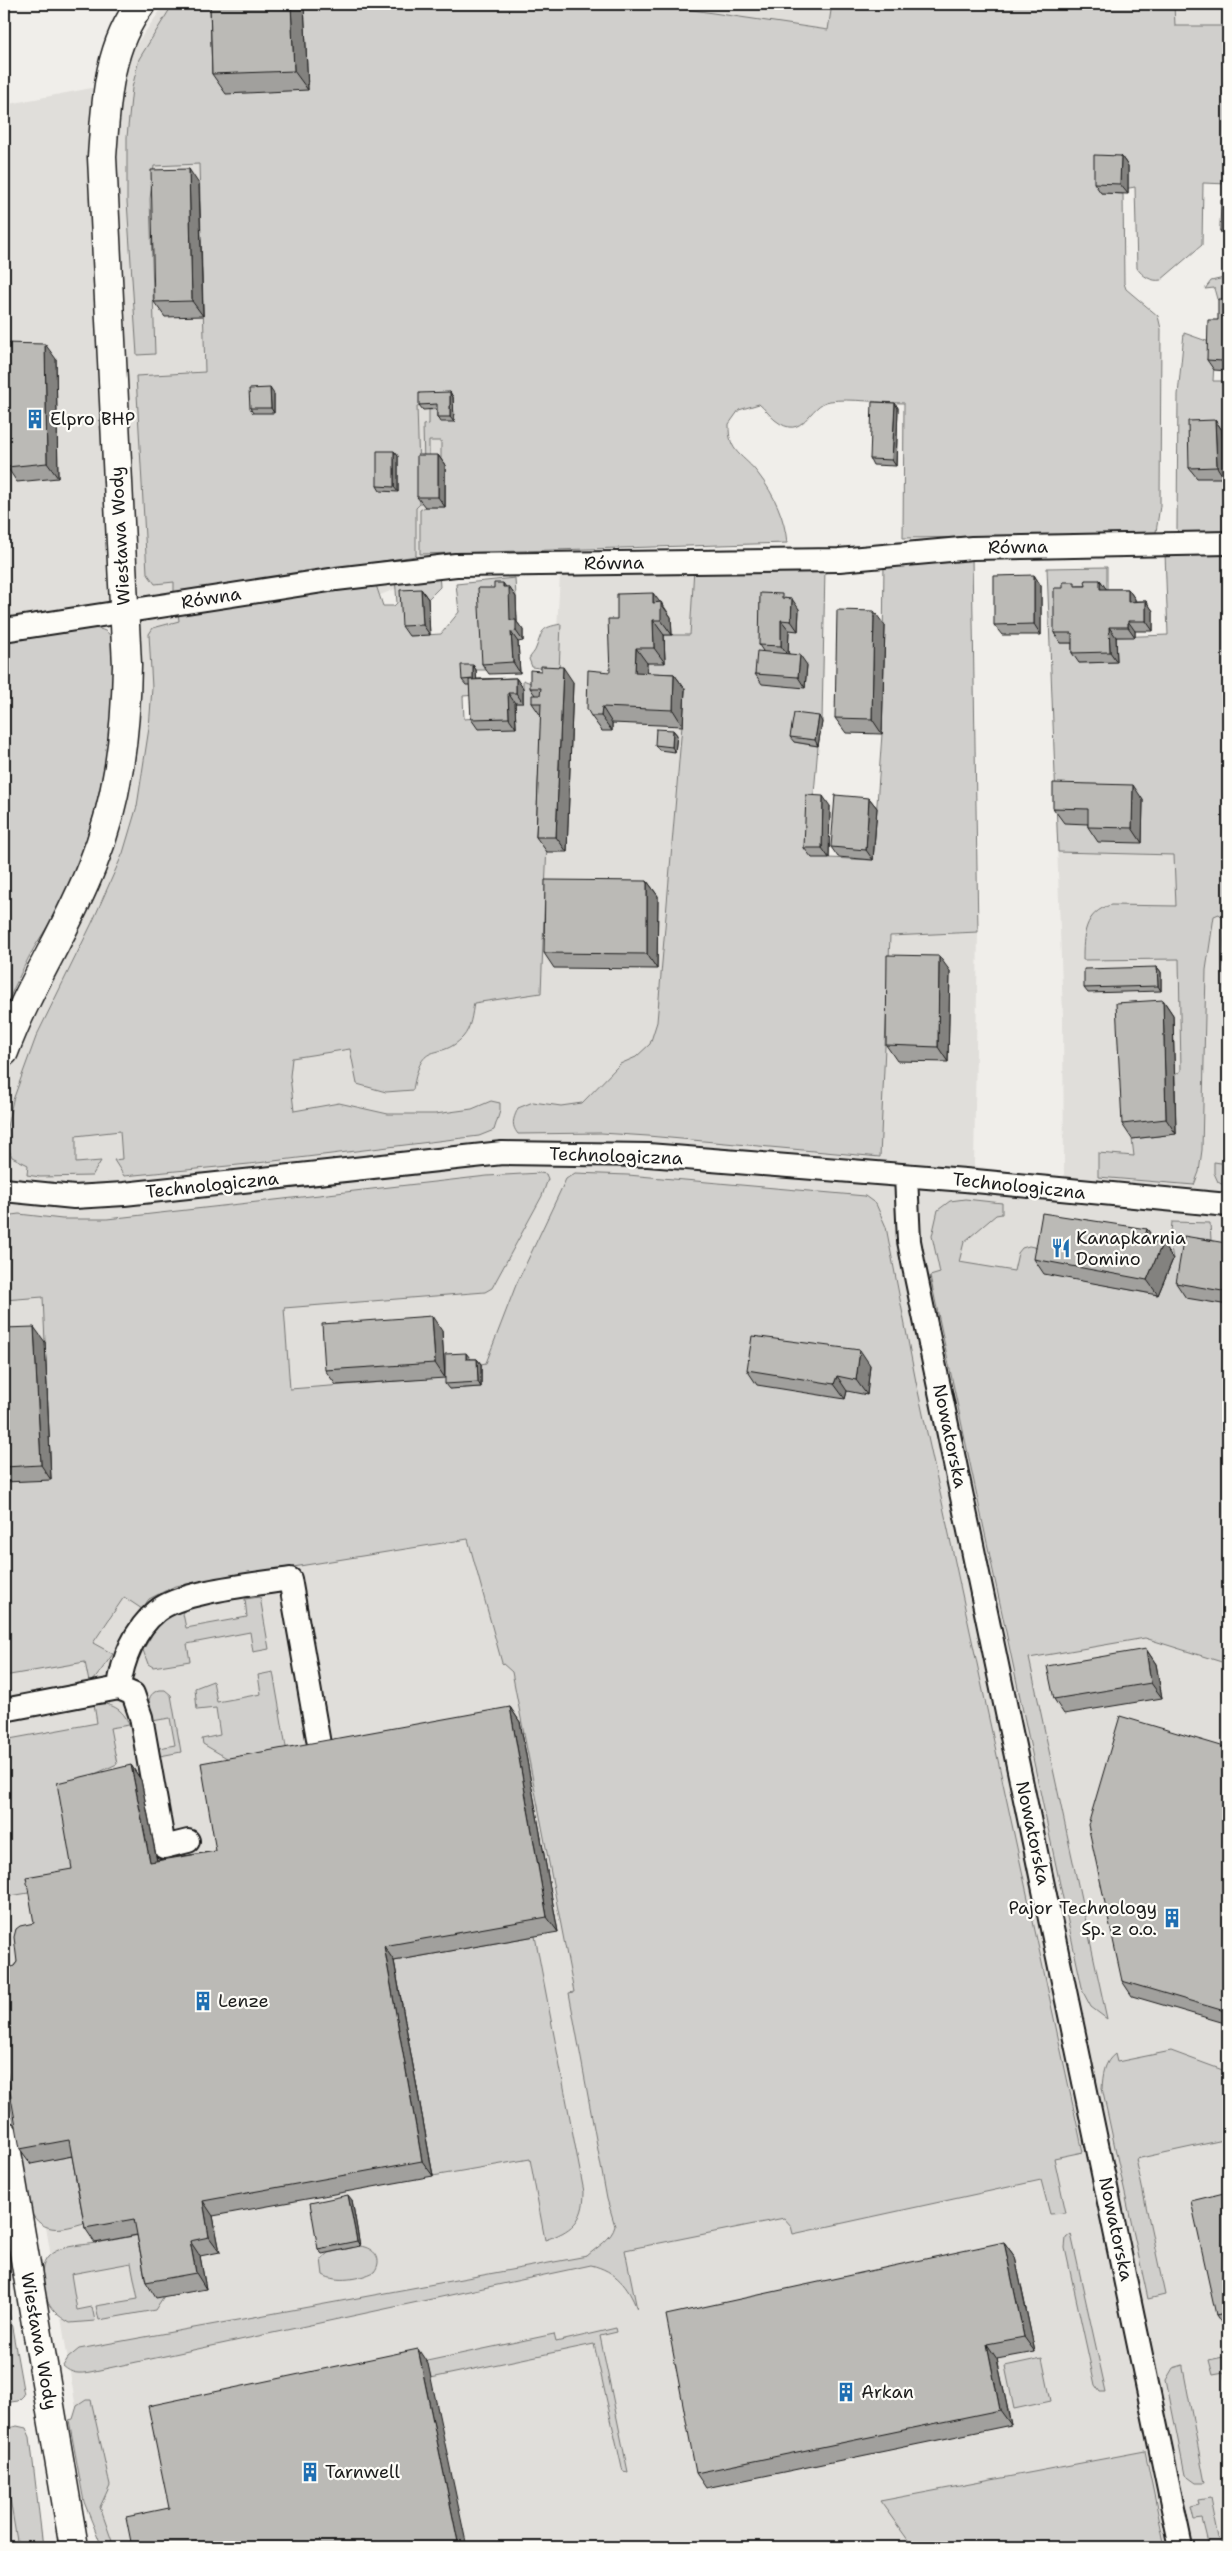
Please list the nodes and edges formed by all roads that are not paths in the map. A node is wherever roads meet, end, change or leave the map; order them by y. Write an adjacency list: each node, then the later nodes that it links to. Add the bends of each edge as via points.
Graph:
1 (141, 4): 3 (street, Wiesława Wody, via 119,46 107,85 102,157)
2 (1228, 543): 3 (street, Równa, via 972,548 839,560 456,565 336,579)
3 (124, 611): 4 (street, Równa); 5 (street, Wiesława Wody, via 126,716 121,757 103,836 74,908 28,995)
4 (4, 630)
5 (4, 1052)
6 (906, 1176): 7 (street, Technologiczna, via 648,1154 502,1153 124,1194 74,1197); 8 (street, Technologiczna); 15 (street, Nowatorska, via 912,1258)
7 (4, 1190)
8 (1228, 1205)
9 (119, 1688): 10 (street); 11 (street, via 126,1655 135,1638 158,1611 180,1599 290,1579); 12 (street, via 133,1694 138,1703 164,1847)
10 (4, 1710)
11 (319, 1744)
12 (188, 1841)
13 (4, 2135): 14 (street, Wiesława Wody)
14 (74, 2547)
15 (1182, 2547)

